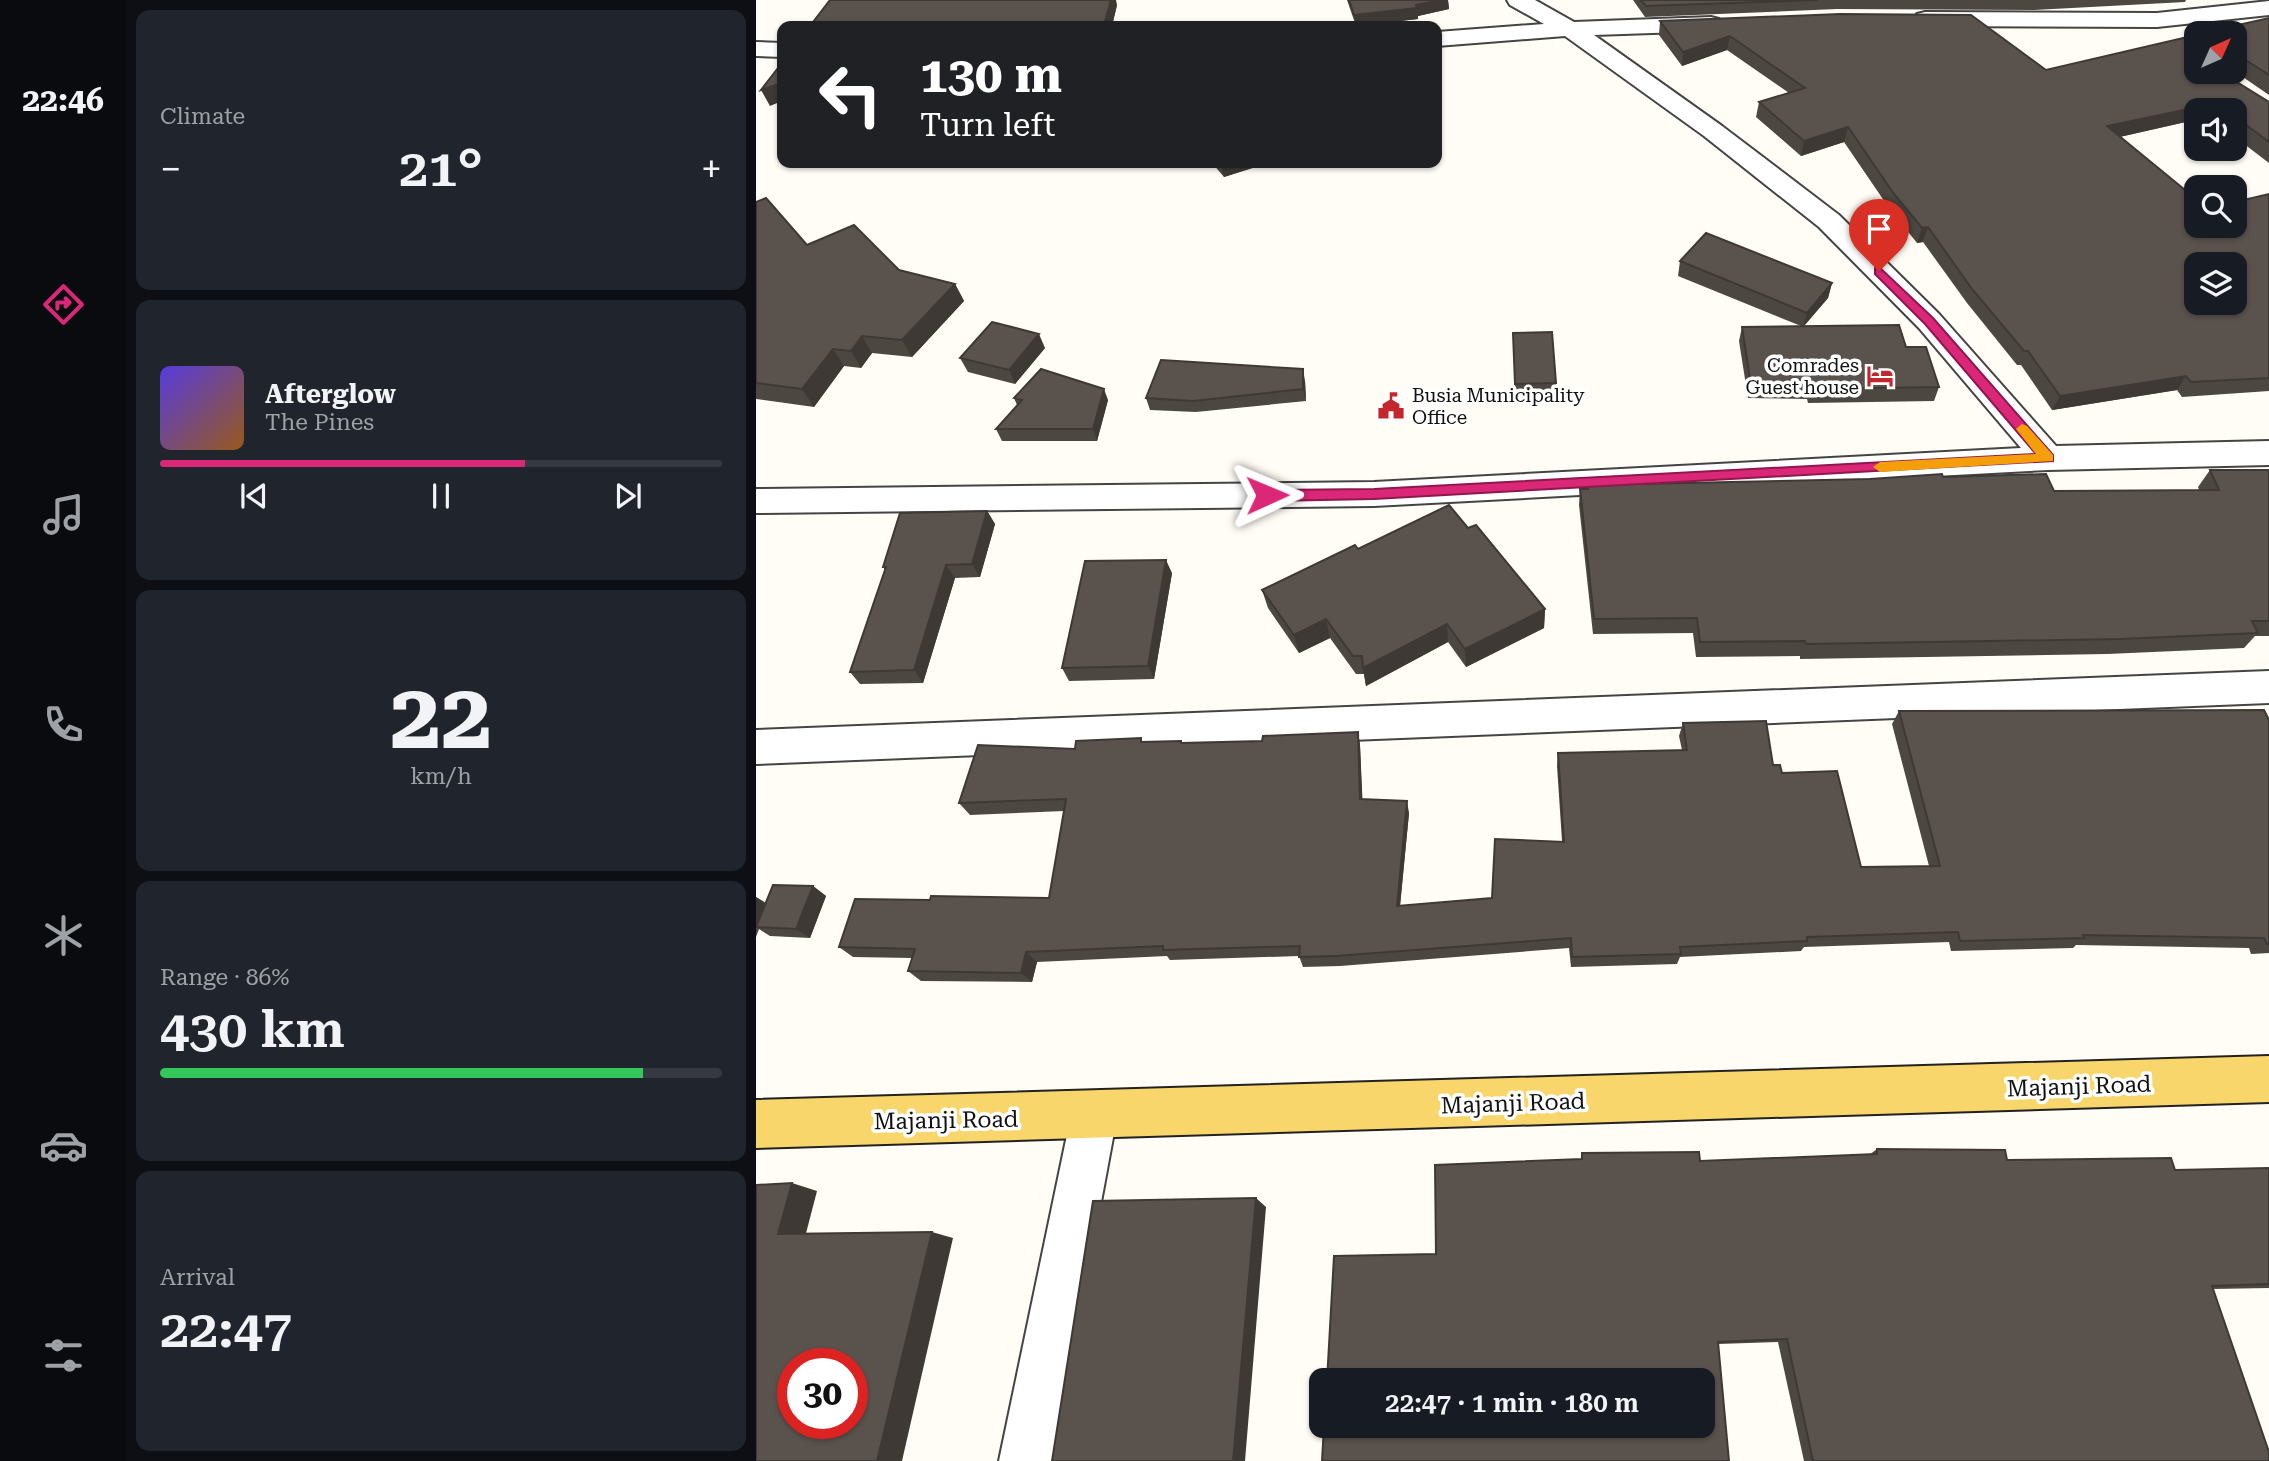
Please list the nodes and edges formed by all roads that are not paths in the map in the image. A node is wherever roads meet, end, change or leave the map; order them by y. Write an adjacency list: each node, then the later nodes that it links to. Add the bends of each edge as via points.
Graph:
1 (1518, 0): 5 (street)
2 (2269, 8): 3 (street, via 2157,20)
3 (1907, 19)
4 (1730, 23): 5 (street)
5 (1570, 29): 6 (street); 10 (street, via 1829,221 1929,321)
6 (1442, 39)
7 (756, 48): 8 (street)
8 (777, 50)
9 (2269, 453): 10 (street)
10 (2048, 458): 11 (street, via 1374,494)
11 (756, 501)
12 (2269, 687): 13 (street)
13 (756, 747)
14 (2269, 1079): 15 (main road, Majanji Road)
15 (1094, 1116): 16 (main road, Majanji Road); 17 (street)
16 (756, 1124)
17 (1026, 1461)

